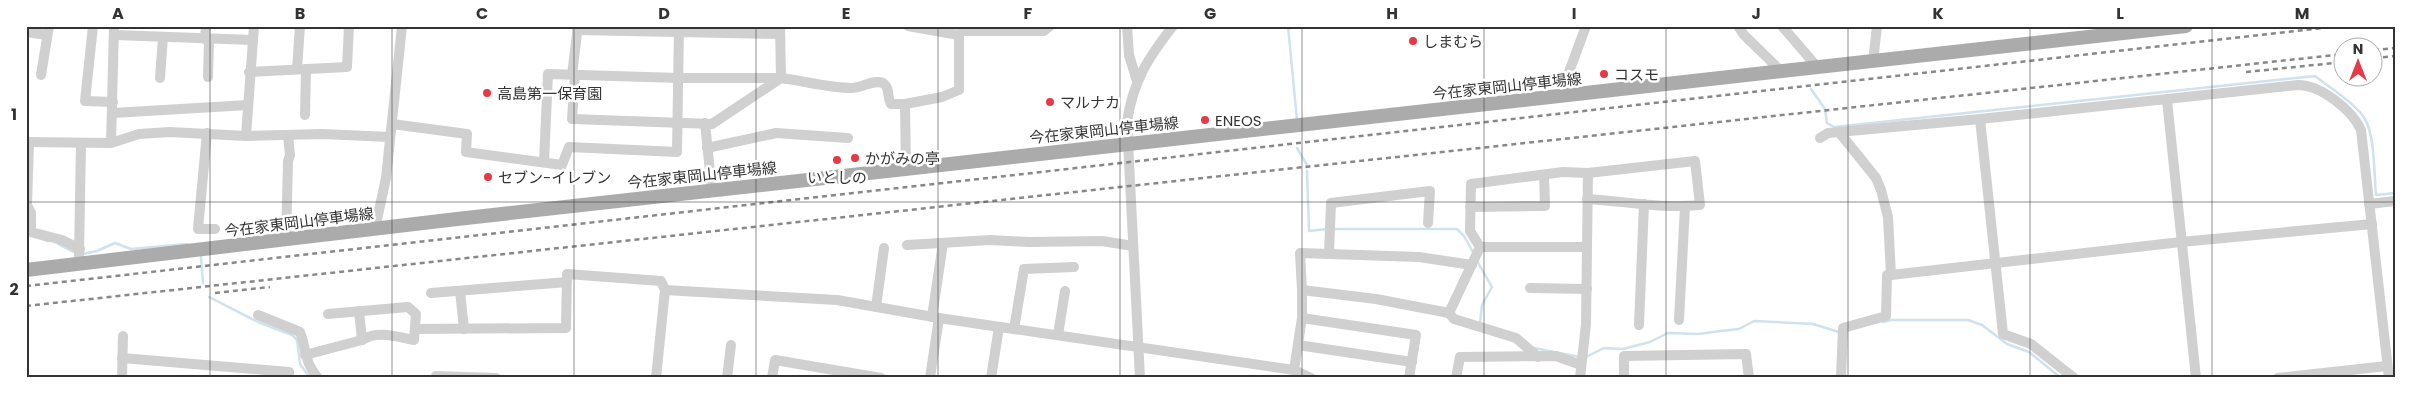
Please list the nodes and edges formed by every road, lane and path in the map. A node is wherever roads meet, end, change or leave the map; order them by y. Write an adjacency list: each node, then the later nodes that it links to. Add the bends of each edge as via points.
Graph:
1 (93, 26): 44 (street, via 85,101)
2 (206, 26): 26 (street)
3 (254, 26): 27 (street)
4 (300, 26): 30 (street)
5 (348, 26): 30 (street, via 347,67)
6 (402, 26): 49 (street)
7 (908, 26): 24 (street)
8 (1050, 26): 24 (street, via 1044,31 962,31)
9 (1127, 26): 39 (street, via 1130,61)
10 (1173, 26): 39 (street, via 1150,56)
11 (1586, 26): 40 (street, via 1568,72)
12 (1738, 26): 32 (street)
13 (1782, 26): 29 (street)
14 (1877, 26): 28 (street)
15 (2186, 26): 16 (main road, 今在家東岡山停車場線)
16 (2170, 27): 23 (main road, 今在家東岡山停車場線)
17 (577, 28): 18 (street); 34 (street)
18 (679, 29): 19 (street); 37 (street)
19 (780, 30): 38 (street)
20 (48, 31): 22 (street); 33 (street)
21 (114, 31): 25 (street); 44 (street)
22 (26, 32)
23 (2087, 32): 28 (main road, 今在家東岡山停車場線)
24 (959, 36): 42 (street, via 959,90 942,97)
25 (163, 37): 26 (street); 36 (street)
26 (207, 39): 27 (street); 35 (street)
27 (253, 40): 31 (street)
28 (1873, 62): 29 (main road, 今在家東岡山停車場線)
29 (1818, 68): 32 (main road, 今在家東岡山停車場線)
30 (302, 69): 31 (street); 45 (street)
31 (249, 72): 43 (street)
32 (1782, 72): 40 (main road, 今在家東岡山停車場線)
33 (41, 75)
34 (574, 75): 37 (street); 47 (street, via 572,119); 62 (street, via 548,74)
35 (208, 77)
36 (160, 78)
37 (679, 78): 38 (street); 47 (street)
38 (781, 78): 42 (street, via 853,88 876,82 887,88 891,104); 48 (street, via 712,124)
39 (1137, 81): 60 (street, via 1128,113)
40 (1564, 96): 60 (main road, 今在家東岡山停車場線)
41 (2167, 100): 46 (street); 70 (street, via 2298,85 2310,85 2320,90 2353,117 2361,130); 78 (street)
42 (905, 104): 63 (street)
43 (248, 105): 44 (street); 53 (street)
44 (113, 108): 59 (street)
45 (305, 115)
46 (1980, 119): 50 (street); 87 (street)
47 (678, 122): 48 (street); 62 (street, via 678,152 570,148 562,165)
48 (705, 123): 61 (street)
49 (392, 124): 54 (street); 62 (street, via 467,134 466,152)
50 (1839, 132): 56 (street); 90 (street, via 1876,178 1881,190 1888,217)
51 (207, 133): 53 (street); 59 (street, via 139,134); 75 (street, via 198,229)
52 (288, 135): 53 (street); 54 (street); 77 (street)
53 (246, 136)
54 (390, 137): 76 (street, via 386,178)
55 (848, 138): 61 (street, via 776,133)
56 (1820, 138)
57 (28, 143): 58 (street); 85 (street, via 27,205 31,213 31,232 62,240)
58 (81, 143): 59 (street); 85 (street)
59 (112, 143)
60 (1129, 144): 63 (main road, 今在家東岡山停車場線); 81 (street)
61 (707, 148): 66 (street)
62 (544, 162)
63 (906, 169): 66 (main road, 今在家東岡山停車場線)
64 (1588, 174): 65 (street, via 1563,172); 67 (street); 72 (street, via 1696,161 1700,205)
65 (1544, 175): 71 (street, via 1471,184); 71 (street, via 1545,206)
66 (712, 191): 76 (main road, 今在家東岡山停車場線)
67 (1588, 200): 69 (street); 82 (street)
68 (2395, 201): 70 (street)
69 (1644, 204): 72 (street); 107 (street)
70 (2369, 204): 74 (street)
71 (1470, 207): 86 (street, via 1470,231)
72 (1684, 207): 106 (street)
73 (1428, 223): 84 (street, via 1430,191 1331,203)
74 (2372, 224): 78 (street); 123 (street)
75 (215, 229)
76 (375, 229): 77 (main road, 今在家東岡山停車場線)
77 (286, 240): 85 (main road, 今在家東岡山停車場線)
78 (2181, 242): 87 (street); 146 (street)
79 (943, 243): 80 (street); 81 (street, via 1076,240); 104 (street)
80 (907, 245)
81 (1133, 246): 117 (street)
82 (1587, 247): 86 (street); 93 (street)
83 (884, 248): 99 (street)
84 (1330, 253): 86 (street); 95 (street, via 1300,253)
85 (79, 256): 89 (main road, 今在家東岡山停車場線)
86 (1476, 257): 101 (street)
87 (1995, 263): 90 (street); 145 (street, via 2003,334 2031,344)
88 (1074, 267): 111 (street, via 1024,269)
89 (26, 270)
90 (1891, 275): 144 (street, via 1887,275 1886,316 1842,333)
91 (567, 282): 94 (street, via 567,274 661,281); 96 (street); 110 (street, via 566,328)
92 (1530, 288): 93 (street)
93 (1587, 289): 121 (street)
94 (665, 290): 99 (street, via 837,300); 131 (street)
95 (1302, 290): 101 (street, via 1376,299); 105 (street)
96 (460, 291): 98 (street); 110 (street)
97 (1064, 291): 112 (street)
98 (431, 293)
99 (876, 307): 104 (street)
100 (359, 311): 102 (street); 109 (street, via 408,307 416,314); 114 (street)
101 (1449, 313): 119 (street, via 1454,319 1465,320 1478,328 1516,338)
102 (328, 314)
103 (258, 315): 118 (street, via 300,332)
104 (936, 318): 108 (street); 135 (street)
105 (1302, 318): 116 (street); 122 (street, via 1416,335)
106 (1678, 320)
107 (1639, 325)
108 (1000, 327): 111 (street); 136 (street)
109 (415, 329): 110 (street); 114 (street, via 414,340 384,334 370,335)
110 (464, 329)
111 (1014, 329): 112 (street)
112 (1058, 335): 117 (street)
113 (123, 336): 120 (street)
114 (362, 340): 118 (street)
115 (731, 345): 132 (street)
116 (1298, 345): 122 (street); 124 (street)
117 (1139, 346): 124 (street); 137 (street)
118 (305, 355): 129 (street)
119 (1538, 357): 121 (street); 140 (street, via 1460,357)
120 (122, 358): 127 (street); 128 (street, via 289,372)
121 (1582, 359): 141 (street)
122 (1412, 362): 139 (street)
123 (2387, 366): 147 (street); 148 (street)
124 (1294, 370): 138 (street)
125 (436, 376): 130 (street)
126 (864, 376): 133 (street, via 775,360); 134 (street)
127 (122, 378)
128 (289, 378)
129 (318, 378)
130 (496, 378)
131 (656, 378)
132 (727, 378)
133 (772, 378)
134 (881, 378)
135 (930, 378)
136 (991, 378)
137 (1140, 378)
138 (1311, 378)
139 (1410, 378)
140 (1456, 378)
141 (1580, 378)
142 (1624, 378): 143 (street, via 1624,356 1746,354)
143 (1749, 378)
144 (1841, 378)
145 (2074, 378)
146 (2196, 378)
147 (2278, 378)
148 (2388, 378)

